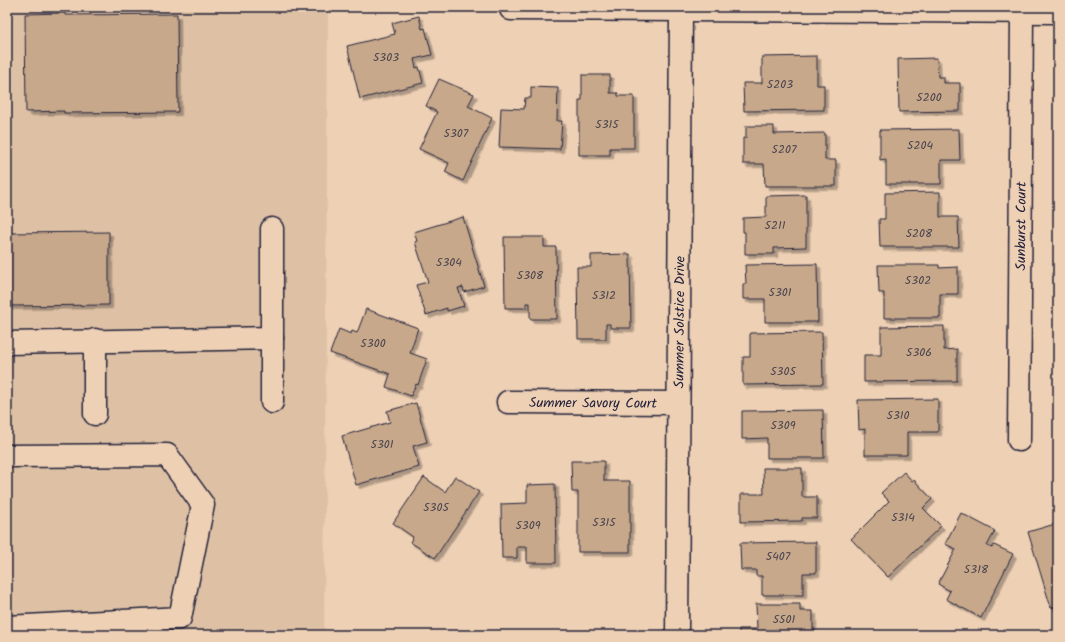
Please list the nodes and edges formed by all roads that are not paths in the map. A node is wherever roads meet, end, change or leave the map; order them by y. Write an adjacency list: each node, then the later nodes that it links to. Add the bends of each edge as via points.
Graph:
1 (511, 9): 2 (street)
2 (681, 10): 3 (street); 11 (street, Summer Solstice Drive)
3 (1022, 12): 4 (street); 13 (street, Sunburst Court)
4 (1058, 12)
5 (272, 229): 6 (street)
6 (272, 338): 7 (street); 9 (street)
7 (95, 340): 8 (street); 12 (street)
8 (7, 343)
9 (272, 402)
10 (508, 402): 11 (street, Summer Savory Court)
11 (678, 403): 16 (street, Summer Solstice Drive)
12 (95, 414)
13 (1020, 440)
14 (7, 456): 15 (street, via 167,455 203,505 180,618)
15 (7, 627)
16 (677, 635)

